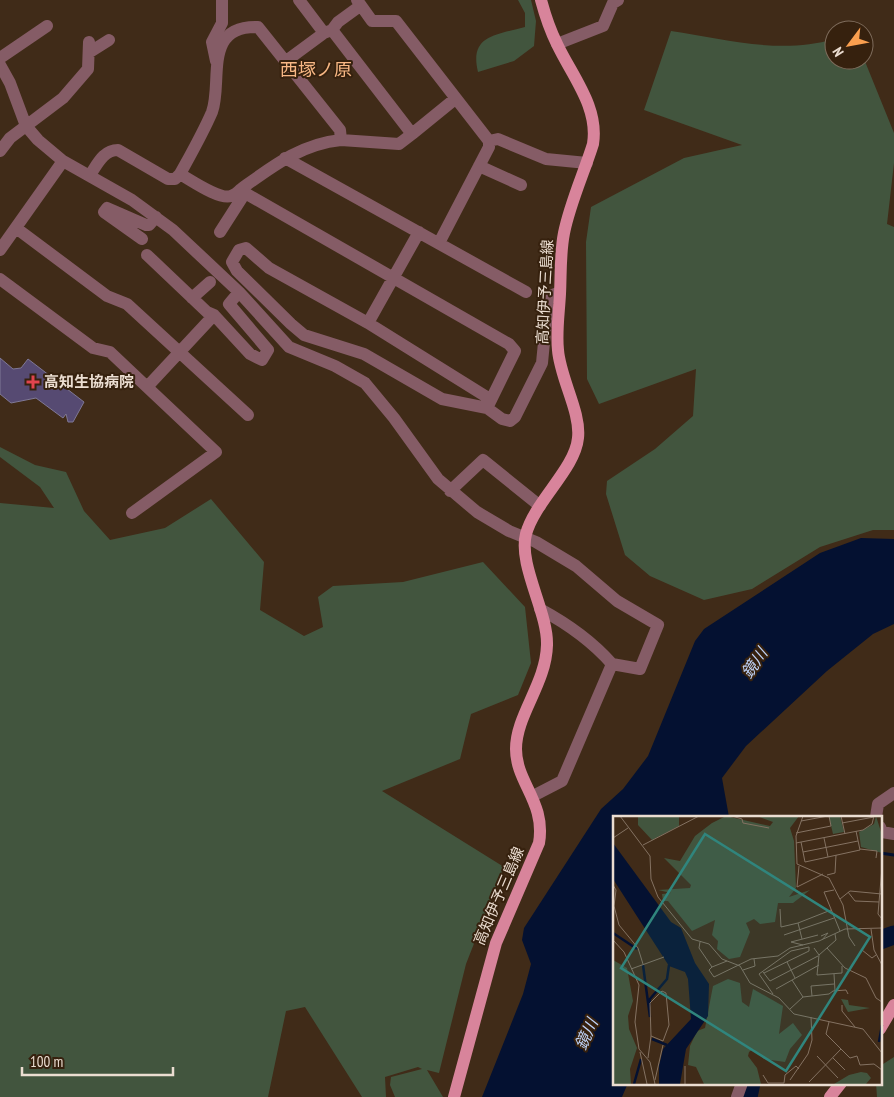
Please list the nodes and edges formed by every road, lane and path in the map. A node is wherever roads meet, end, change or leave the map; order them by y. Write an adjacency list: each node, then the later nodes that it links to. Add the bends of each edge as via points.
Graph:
1 (222, 0): 11 (street, via 222,23 212,42)
2 (299, 0): 7 (street)
3 (541, 0): 9 (main road, 高知伊予三島線)
4 (618, 0): 9 (street, via 613,3 603,26)
5 (359, 3): 7 (street); 14 (street, via 372,21 396,21)
6 (46, 26): 10 (street)
7 (328, 31): 12 (street); 16 (street)
8 (109, 40): 15 (street, via 89,47 88,69 63,98)
9 (557, 44): 23 (main road, 高知伊予三島線, via 594,120 594,144)
10 (0, 58)
11 (216, 61): 12 (street, via 223,42 230,34 249,26 258,27); 25 (street, via 212,110)
12 (286, 62): 18 (street, via 340,130)
13 (0, 65): 15 (street)
14 (455, 99): 16 (street); 19 (street)
15 (26, 126): 17 (street); 22 (street)
16 (412, 134): 18 (street, via 399,144)
17 (5, 139): 20 (street)
18 (341, 140): 21 (street, via 316,144)
19 (489, 141): 23 (street, via 498,139 546,159); 24 (street, via 489,148)
20 (0, 151)
21 (285, 158): 28 (street); 32 (street)
22 (63, 162): 26 (street); 30 (street)
23 (587, 163): 42 (main road, 高知伊予三島線, via 564,233)
24 (479, 166): 27 (street); 34 (street)
25 (180, 174): 26 (street, via 168,180 118,150 111,150); 28 (street, via 223,196)
26 (90, 175): 29 (street)
27 (521, 184)
28 (243, 191): 31 (street); 37 (street)
29 (156, 217): 33 (street, via 146,225 107,208 104,212); 40 (street, via 198,250)
30 (16, 228): 35 (street); 46 (street, via 108,296 127,304)
31 (220, 232)
32 (419, 232): 34 (street); 37 (street)
33 (142, 239)
34 (439, 243): 41 (street)
35 (0, 250)
36 (147, 255): 43 (street)
37 (392, 278): 45 (street); 48 (street, via 509,344 514,351)
38 (0, 279): 47 (street, via 93,348 110,352)
39 (210, 282): 43 (street)
40 (239, 292): 44 (street, via 229,304 268,350 265,358 258,360 250,354); 50 (street, via 289,347 335,366 365,383)
41 (526, 292)
42 (560, 292): 48 (street, via 548,301 542,363 515,417 510,421 502,419); 51 (main road, 高知伊予三島線, via 558,351 579,437 574,455)
43 (192, 298): 44 (street)
44 (214, 315): 46 (street)
45 (368, 323): 48 (street); 48 (street, via 269,268 246,248 239,250 232,262 237,271 304,335 364,354 442,399)
46 (179, 352): 47 (street); 49 (street)
47 (146, 387): 52 (street, via 216,452)
48 (488, 404)
49 (248, 415)
50 (450, 491): 51 (street, via 483,460); 53 (street, via 495,523)
51 (540, 506): 53 (main road, 高知伊予三島線)
52 (132, 512)
53 (525, 536): 54 (main road, 高知伊予三島線, via 528,564); 55 (street, via 576,566 617,601 658,625 640,670)
54 (540, 609): 55 (street, via 600,650); 57 (main road, 高知伊予三島線, via 547,642 546,659 538,688 520,726 516,750)
55 (612, 664): 57 (street, via 562,781)
56 (894, 793): 58 (street, via 878,804)
57 (533, 796): 63 (main road, 高知伊予三島線, via 540,822 539,843 496,943)
58 (876, 816)
59 (894, 1005): 60 (main road)
60 (882, 1026)
61 (742, 1084): 64 (street)
62 (840, 1084): 65 (main road)
63 (454, 1097)
64 (737, 1097)
65 (830, 1097)

